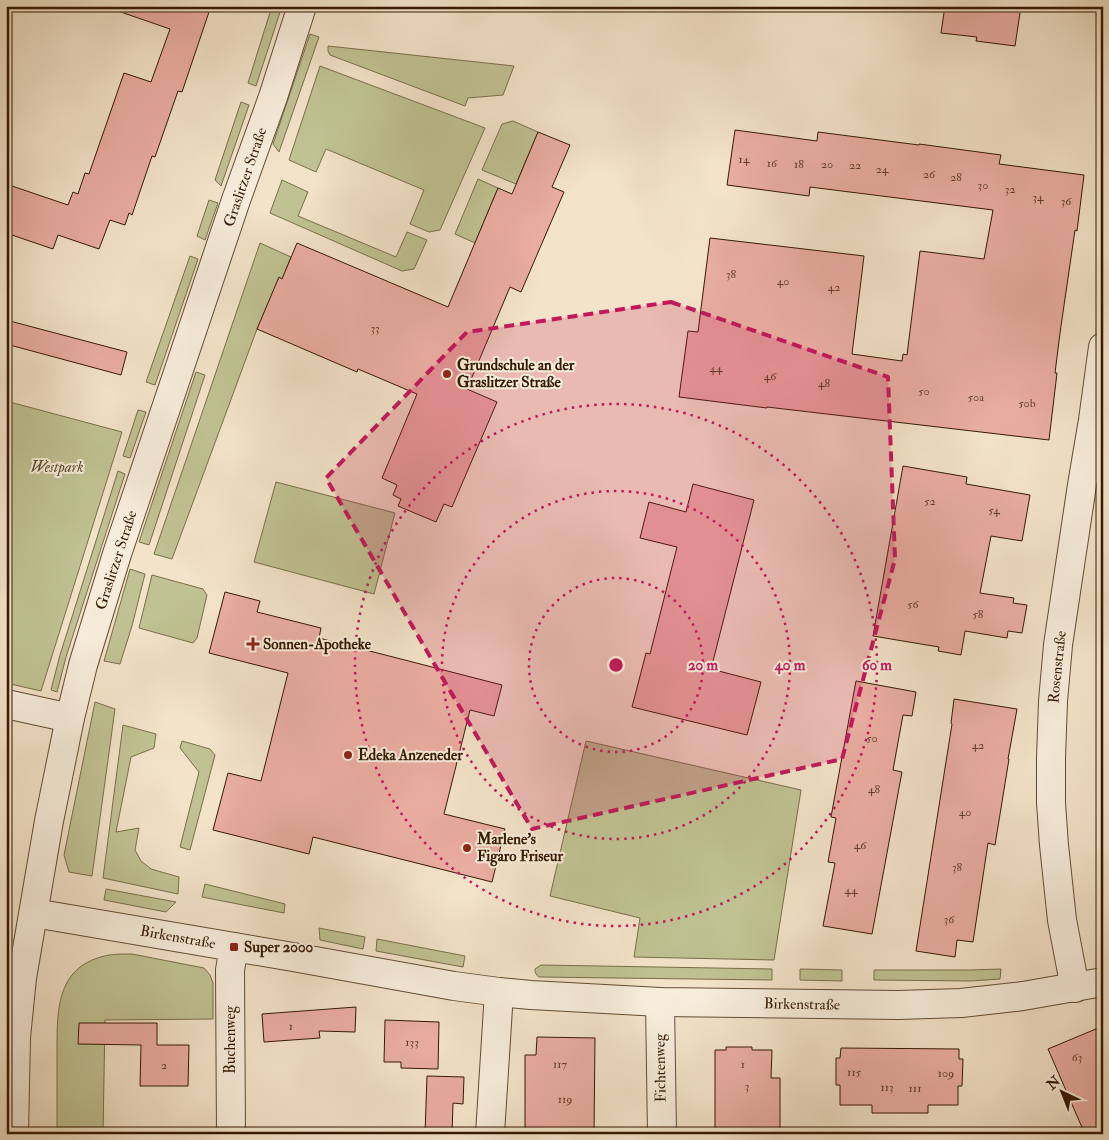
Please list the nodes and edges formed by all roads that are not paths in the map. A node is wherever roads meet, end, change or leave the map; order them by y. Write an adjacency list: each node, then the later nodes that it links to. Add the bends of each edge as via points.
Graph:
1 (302, 6): 4 (street, Graslitzer Straße, via 117,554)
2 (1103, 347): 8 (street, Rosenstraße, via 1058,644 1053,701 1051,803 1054,845 1062,920)
3 (6, 704): 4 (street)
4 (70, 718): 5 (street, Graslitzer Straße)
5 (34, 913): 6 (street, Birkenstraße); 11 (street, Graslitzer Straße, via 22,978 16,1037)
6 (234, 947): 9 (street, Birkenstraße); 12 (street, Buchenweg, via 230,970)
7 (1103, 982): 8 (street, Birkenstraße)
8 (1075, 988): 10 (street, Birkenstraße, via 961,1003)
9 (499, 992): 10 (street, Birkenstraße); 13 (street)
10 (660, 1002): 14 (street, Fichtenweg)
11 (14, 1134)
12 (231, 1134)
13 (490, 1134)
14 (662, 1134)

